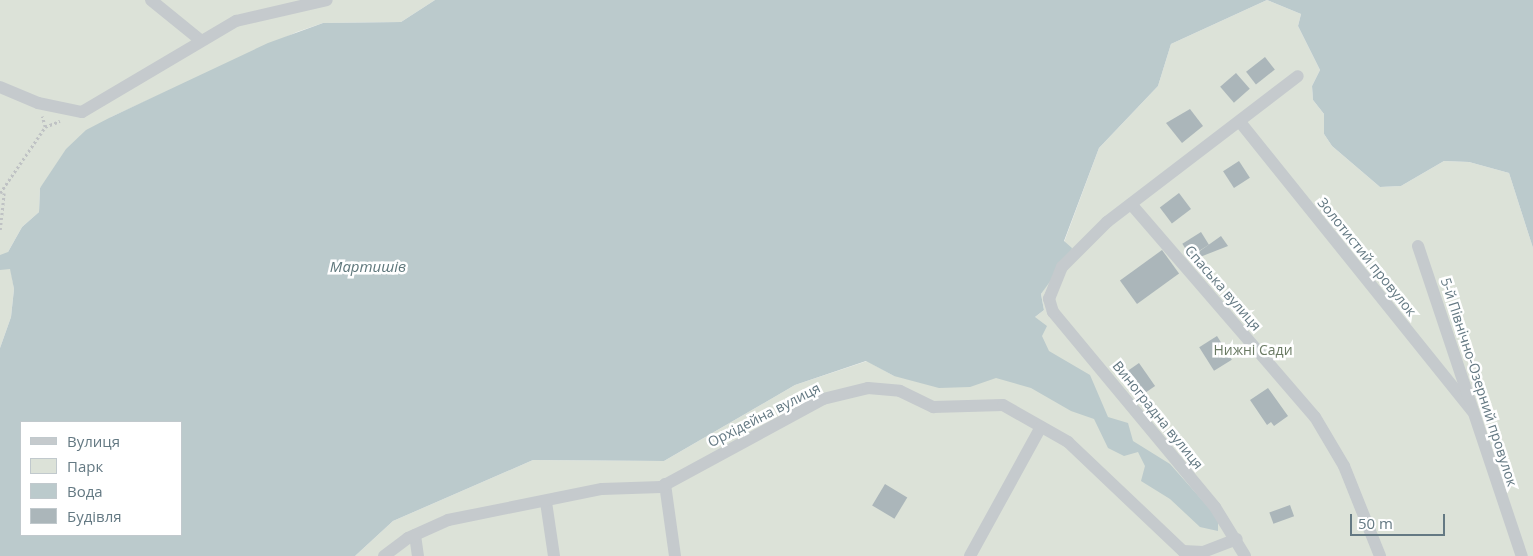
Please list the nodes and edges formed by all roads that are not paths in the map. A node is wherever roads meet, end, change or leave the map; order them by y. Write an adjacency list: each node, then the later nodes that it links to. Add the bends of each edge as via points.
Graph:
1 (151, 0): 3 (street)
2 (327, 0): 3 (street, via 236,21)
3 (200, 39): 5 (street, via 190,52 82,112 38,103)
4 (1298, 76): 6 (street)
5 (0, 87)
6 (1240, 122): 7 (street); 9 (street, Золотистий провулок)
7 (1131, 204): 14 (street, Виноградна вулиця, via 1062,266 1051,287 1053,312); 21 (street, Спаська вулиця, via 1315,417 1344,466)
8 (1418, 246): 9 (street, 5-й Північно-Озерний провулок)
9 (1472, 411): 22 (street, 5-й Північно-Озерний провулок)
10 (1041, 427): 11 (street, Орхідейна вулиця, via 1003,405 933,407 900,391 868,388 823,398); 14 (street, Орхідейна вулиця, via 1068,442 1183,551 1203,552); 19 (street)
11 (665, 484): 12 (street, Орхідейна вулиця, via 602,489); 18 (street)
12 (546, 502): 13 (street, Орхідейна вулиця, via 448,520); 17 (street)
13 (415, 535): 15 (street, Орхідейна вулиця); 16 (street)
14 (1237, 540): 20 (street, Виноградна вулиця)
15 (384, 556)
16 (418, 556)
17 (554, 556)
18 (675, 556)
19 (970, 556)
20 (1245, 556)
21 (1380, 556)
22 (1522, 556)

